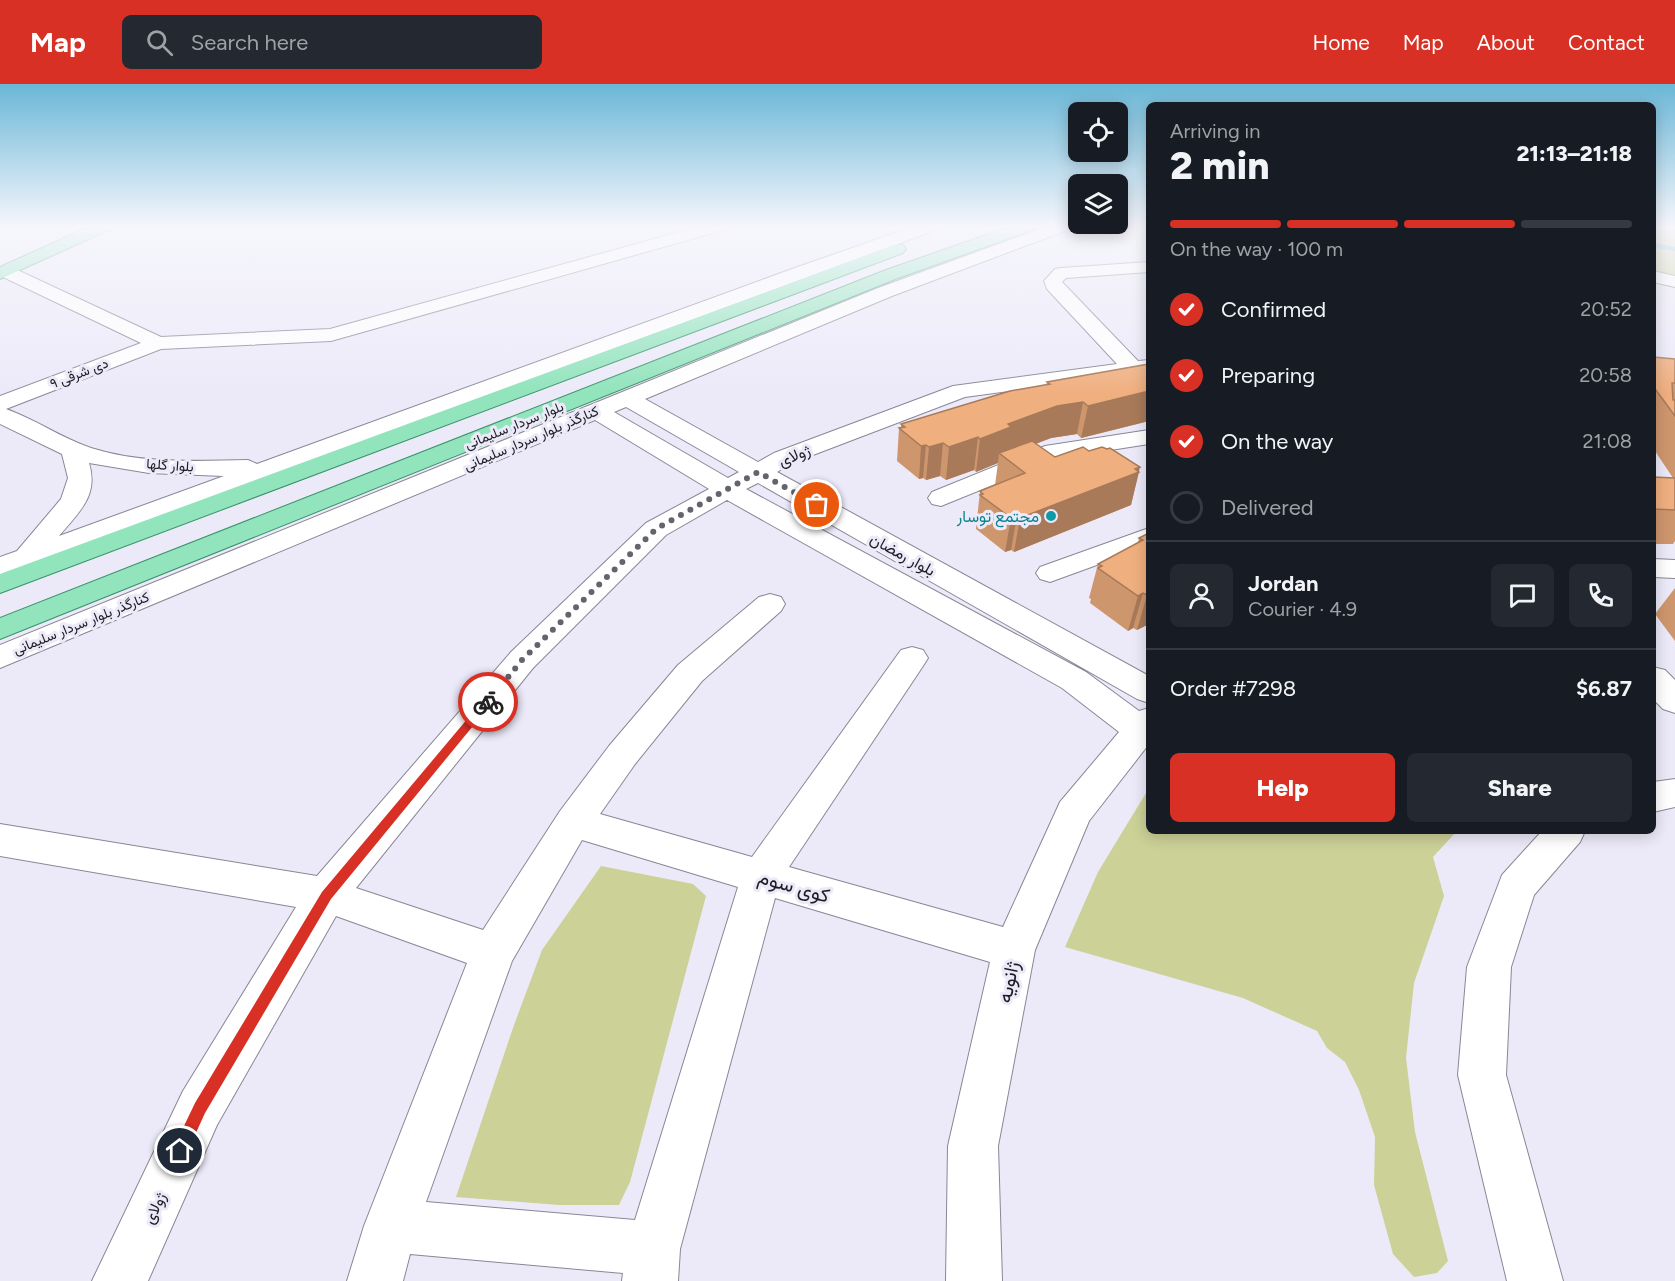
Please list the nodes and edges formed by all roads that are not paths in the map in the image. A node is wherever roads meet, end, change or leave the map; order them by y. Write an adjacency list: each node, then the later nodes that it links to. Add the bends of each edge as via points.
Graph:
1 (23, 282): 8 (street)
2 (522, 282): 8 (street, via 332,335)
3 (775, 282): 10 (street)
4 (806, 282): 11 (main road, بلوار سردار سلیمانی)
5 (872, 282): 31 (main road, بلوار سردار سلیمانی)
6 (911, 282): 12 (street, کنارگذر بلوار سردار سلیمانی)
7 (1053, 282): 9 (street)
8 (158, 343): 14 (street, ۹ دی شرقی)
9 (1141, 367): 20 (street, ژولای, via 961,391 783,458)
10 (537, 370): 11 (street); 13 (street)
11 (507, 395): 13 (street); 29 (main road, بلوار سردار سلیمانی)
12 (626, 398): 15 (street, کنارگذر بلوار سردار سلیمانی); 20 (street, بلوار رمضان)
13 (450, 401): 19 (street)
14 (0, 404)
15 (596, 411): 21 (street, بلوار رمضان); 31 (street, کنارگذر بلوار سردار سلیمانی)
16 (0, 414): 18 (street, بلوار گلها)
17 (1146, 437): 22 (street, via 1054,451)
18 (73, 450): 19 (street, بلوار گلها, via 138,463); 24 (street, via 81,478 74,501)
19 (268, 468): 24 (street)
20 (758, 472): 21 (street, ژولای); 37 (street, بلوار رمضان)
21 (727, 489): 37 (street, بلوار رمضان, via 1074,680); 44 (street, ژولای, via 656,529 522,660)
22 (941, 498)
23 (1146, 537): 28 (street)
24 (25, 558): 25 (street)
25 (0, 567)
26 (1656, 568): 27 (street)
27 (1675, 569)
28 (1050, 573)
29 (0, 584)
30 (770, 604): 40 (street, via 690,673)
31 (38, 627): 32 (main road, بلوار سردار سلیمانی); 33 (street, کنارگذر بلوار سردار سلیمانی)
32 (0, 628)
33 (0, 657)
34 (912, 658): 43 (street)
35 (1656, 681): 36 (street)
36 (1675, 700)
37 (1146, 713): 45 (street, ژانویه, via 1073,813)
38 (1675, 793): 39 (street)
39 (1656, 796)
40 (573, 822): 43 (street, کوی سوم); 46 (street)
41 (1563, 834): 52 (street, via 1516,887 1489,967 1482,1075)
42 (0, 840): 44 (street)
43 (761, 876): 45 (street, کوی سوم); 48 (street)
44 (326, 896): 46 (street); 49 (street, ژولای, via 200,1108)
45 (1014, 950): 51 (street, ژانویه, via 973,1146)
46 (493, 953): 47 (street)
47 (391, 1226): 48 (street); 50 (street)
48 (651, 1265)
49 (120, 1281)
50 (375, 1281)
51 (974, 1281)
52 (1535, 1281)

